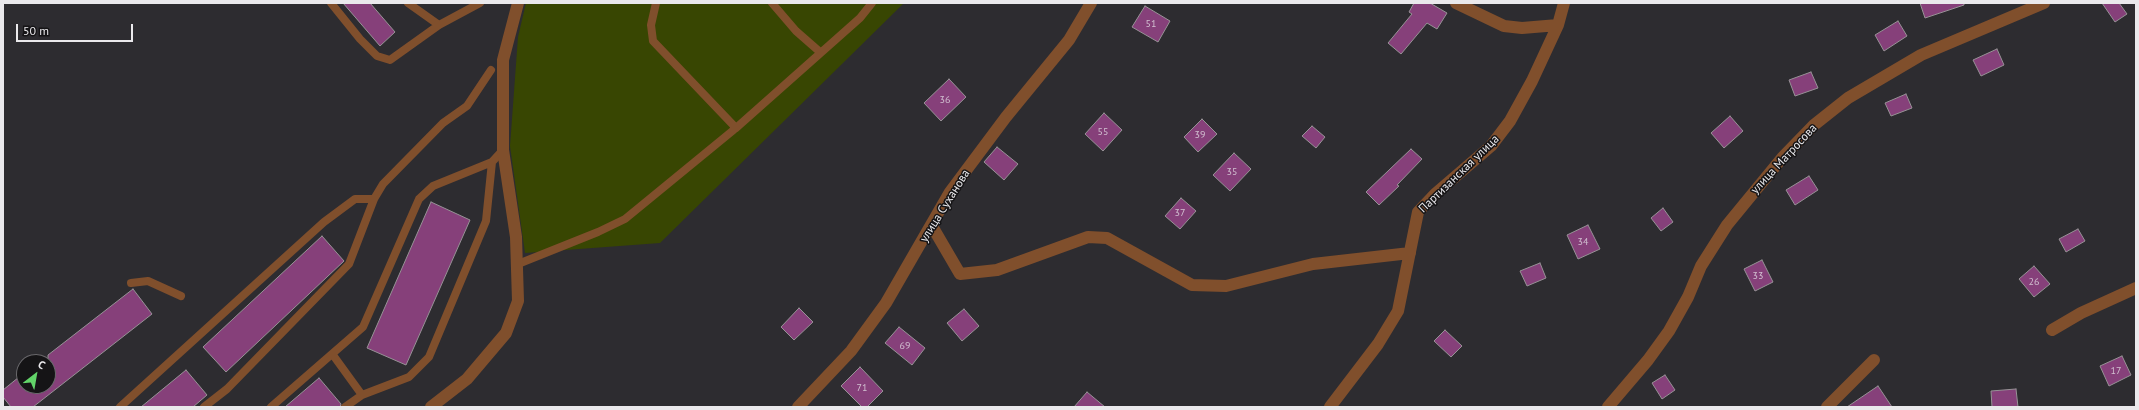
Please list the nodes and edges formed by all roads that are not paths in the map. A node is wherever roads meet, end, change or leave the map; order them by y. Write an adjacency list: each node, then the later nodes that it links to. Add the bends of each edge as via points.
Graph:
1 (330, 3): 12 (lane, via 360,39 384,60 390,60)
2 (408, 3): 12 (lane)
3 (480, 3): 12 (lane)
4 (518, 3): 17 (street, via 503,60)
5 (656, 3): 16 (lane, via 651,25 653,41)
6 (772, 3): 14 (lane, via 796,31)
7 (872, 3): 14 (lane, via 860,18)
8 (1091, 3): 20 (street, улица Суханова, via 1069,40 1006,117 950,192)
9 (1456, 3): 13 (street, via 1504,26 1522,28)
10 (1564, 3): 13 (street, Партизанская улица)
11 (2044, 3): 37 (street, улица Матросова, via 1921,55 1848,98 1814,125 1782,158 1727,225 1702,266 1669,331)
12 (439, 25)
13 (1558, 25): 21 (street, Партизанская улица, via 1532,81 1506,127 1491,146 1418,212)
14 (820, 52): 16 (lane)
15 (491, 70): 19 (lane, via 467,106 443,123 384,184)
16 (736, 128): 22 (lane, via 625,219)
17 (504, 150): 18 (lane); 22 (street)
18 (492, 162): 27 (lane, via 433,186 419,199 362,327); 29 (lane, via 486,222 429,357 409,377)
19 (374, 200): 30 (lane, via 355,199 324,222); 31 (lane, via 349,264)
20 (932, 226): 21 (street, via 960,274 997,270 1088,237 1107,238 1192,285 1226,286 1313,264); 35 (street, улица Суханова, via 886,303 851,351)
21 (1410, 253): 36 (street, Партизанская улица, via 1398,311 1378,344)
22 (518, 264): 34 (street, via 518,301 506,334 467,379)
23 (131, 283): 25 (lane, via 148,281)
24 (2136, 288): 26 (street, via 2081,313)
25 (181, 296)
26 (2052, 330)
27 (333, 355): 29 (lane); 32 (lane)
28 (1874, 360): 38 (street)
29 (362, 395): 33 (lane)
30 (120, 407)
31 (204, 407)
32 (271, 407)
33 (345, 407)
34 (431, 407)
35 (798, 407)
36 (1330, 407)
37 (1608, 407)
38 (1827, 407)

